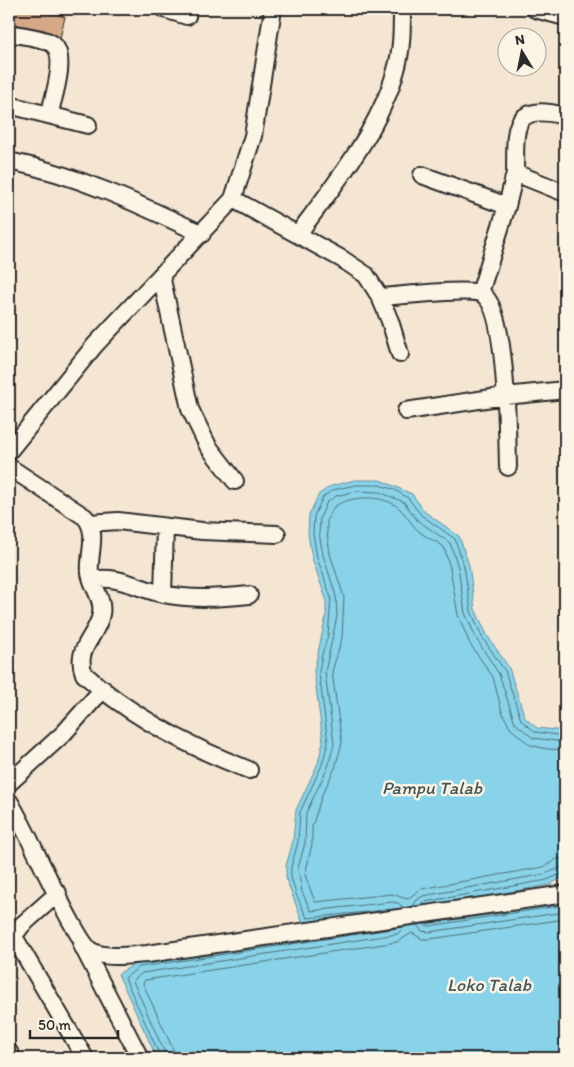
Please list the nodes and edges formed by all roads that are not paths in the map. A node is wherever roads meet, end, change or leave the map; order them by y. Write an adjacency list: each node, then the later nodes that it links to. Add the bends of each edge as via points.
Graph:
1 (164, 9): 5 (street)
2 (273, 9): 16 (street, via 253,136)
3 (402, 9): 19 (street, via 402,42 397,69 387,95 346,168)
4 (535, 9): 6 (street)
5 (187, 16)
6 (565, 17)
7 (9, 33): 9 (street, via 51,43 58,48 59,68)
8 (9, 105): 9 (street)
9 (49, 115): 11 (street)
10 (565, 116): 13 (street, via 533,112 523,118 516,127)
11 (88, 125)
12 (9, 161): 18 (street, via 74,177)
13 (515, 174): 15 (street); 17 (street)
14 (422, 175): 17 (street)
15 (565, 193)
16 (233, 199): 18 (street); 19 (street)
17 (507, 206): 21 (street)
18 (202, 234): 20 (street)
19 (298, 234): 22 (street, via 366,276)
20 (161, 275): 27 (street, via 95,346); 30 (street, via 190,409 208,446)
21 (480, 293): 22 (street); 25 (street, via 489,299 497,319)
22 (380, 297): 23 (street)
23 (400, 354)
24 (565, 390): 25 (street)
25 (504, 396): 26 (street); 29 (street)
26 (406, 411)
27 (9, 451)
28 (9, 467): 31 (street)
29 (508, 468)
30 (235, 481)
31 (90, 523): 32 (street, via 118,521); 34 (street)
32 (165, 528): 33 (street); 35 (street)
33 (277, 534)
34 (92, 580): 35 (street, via 110,578); 37 (street, via 102,612 81,655 80,665 84,674)
35 (162, 594): 36 (street, via 214,598)
36 (249, 595)
37 (103, 689): 38 (street, via 174,736); 39 (street, via 63,734)
38 (249, 770)
39 (9, 783)
40 (9, 801): 41 (street)
41 (58, 893): 43 (street); 44 (street)
42 (565, 894): 43 (street, via 147,954 119,956 93,952)
43 (78, 937): 48 (street)
44 (11, 939): 47 (street)
45 (9, 1052): 46 (street)
46 (12, 1058)
47 (85, 1058)
48 (140, 1058)

